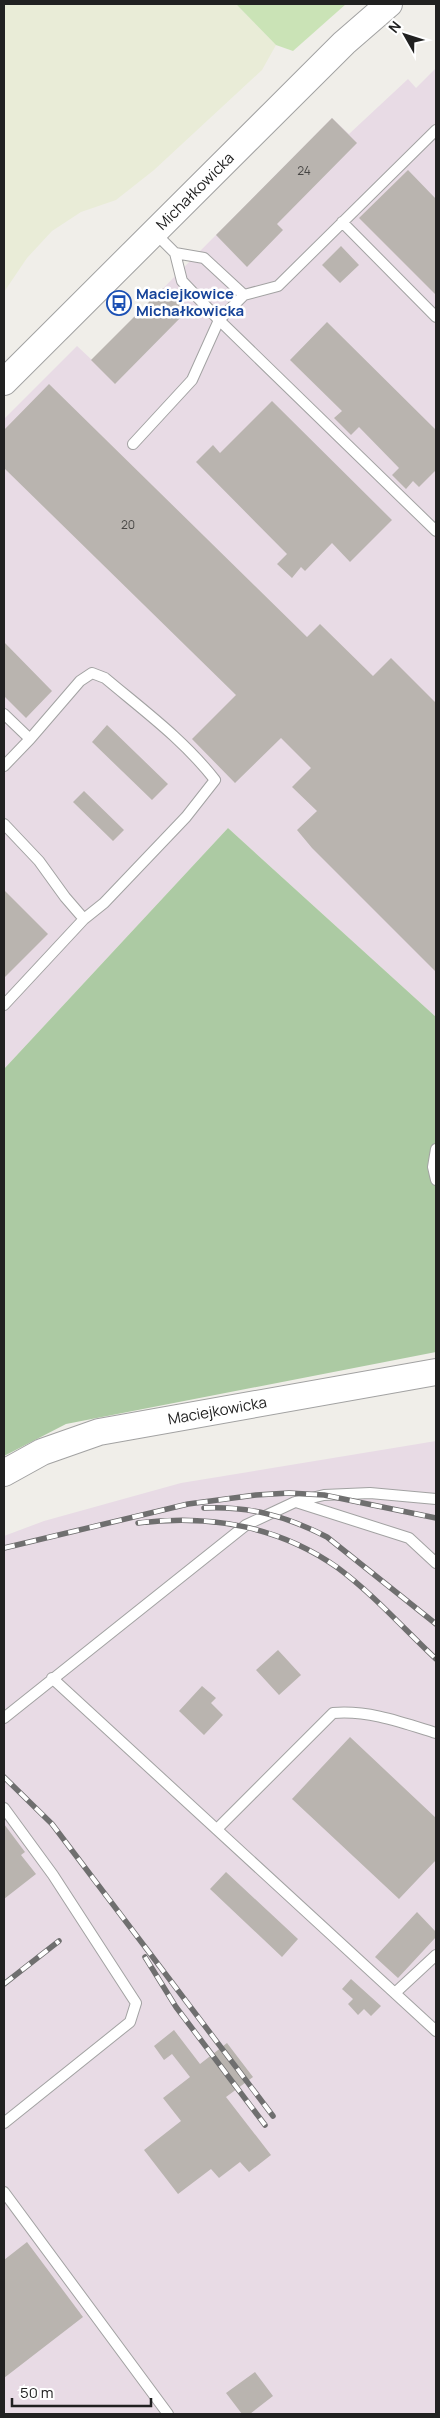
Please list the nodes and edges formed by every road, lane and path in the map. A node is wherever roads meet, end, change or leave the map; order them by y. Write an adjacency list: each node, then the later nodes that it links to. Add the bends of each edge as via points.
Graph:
1 (389, 4): 4 (street, Michałkowicka, via 344,43)
2 (436, 130): 3 (lane)
3 (342, 222): 6 (lane, via 278,286); 7 (lane)
4 (154, 232): 5 (lane); 9 (street, Michałkowicka)
5 (175, 253): 6 (lane, via 204,258); 8 (lane, via 182,281)
6 (244, 295): 8 (lane)
7 (436, 316)
8 (219, 320): 10 (lane, via 192,380); 11 (lane)
9 (4, 382)
10 (133, 444)
11 (436, 531)
12 (4, 714): 13 (lane)
13 (30, 739): 14 (lane); 16 (lane, via 80,681 92,673 105,678 170,732 215,780 186,817 104,904)
14 (4, 766)
15 (4, 824): 16 (lane, via 39,861)
16 (84, 919): 17 (lane)
17 (4, 1005)
18 (436, 1149): 19 (lane, via 433,1167)
19 (436, 1180)
20 (436, 1372): 21 (street, Maciejkowicka, via 99,1432 42,1452)
21 (4, 1473)
22 (436, 1499): 23 (lane, via 370,1493 324,1495)
23 (295, 1502): 24 (lane, via 409,1538); 25 (lane, via 246,1525)
24 (436, 1563)
25 (52, 1678): 26 (lane); 29 (lane)
26 (4, 1718)
27 (436, 1733): 29 (lane, via 376,1715 353,1711 332,1713)
28 (4, 1808): 33 (lane, via 53,1875 136,2003 130,2022)
29 (216, 1829): 31 (lane)
30 (436, 1955): 31 (lane)
31 (395, 1993): 32 (lane)
32 (436, 2031)
33 (4, 2123)
34 (4, 2192): 35 (lane)
35 (168, 2414)

